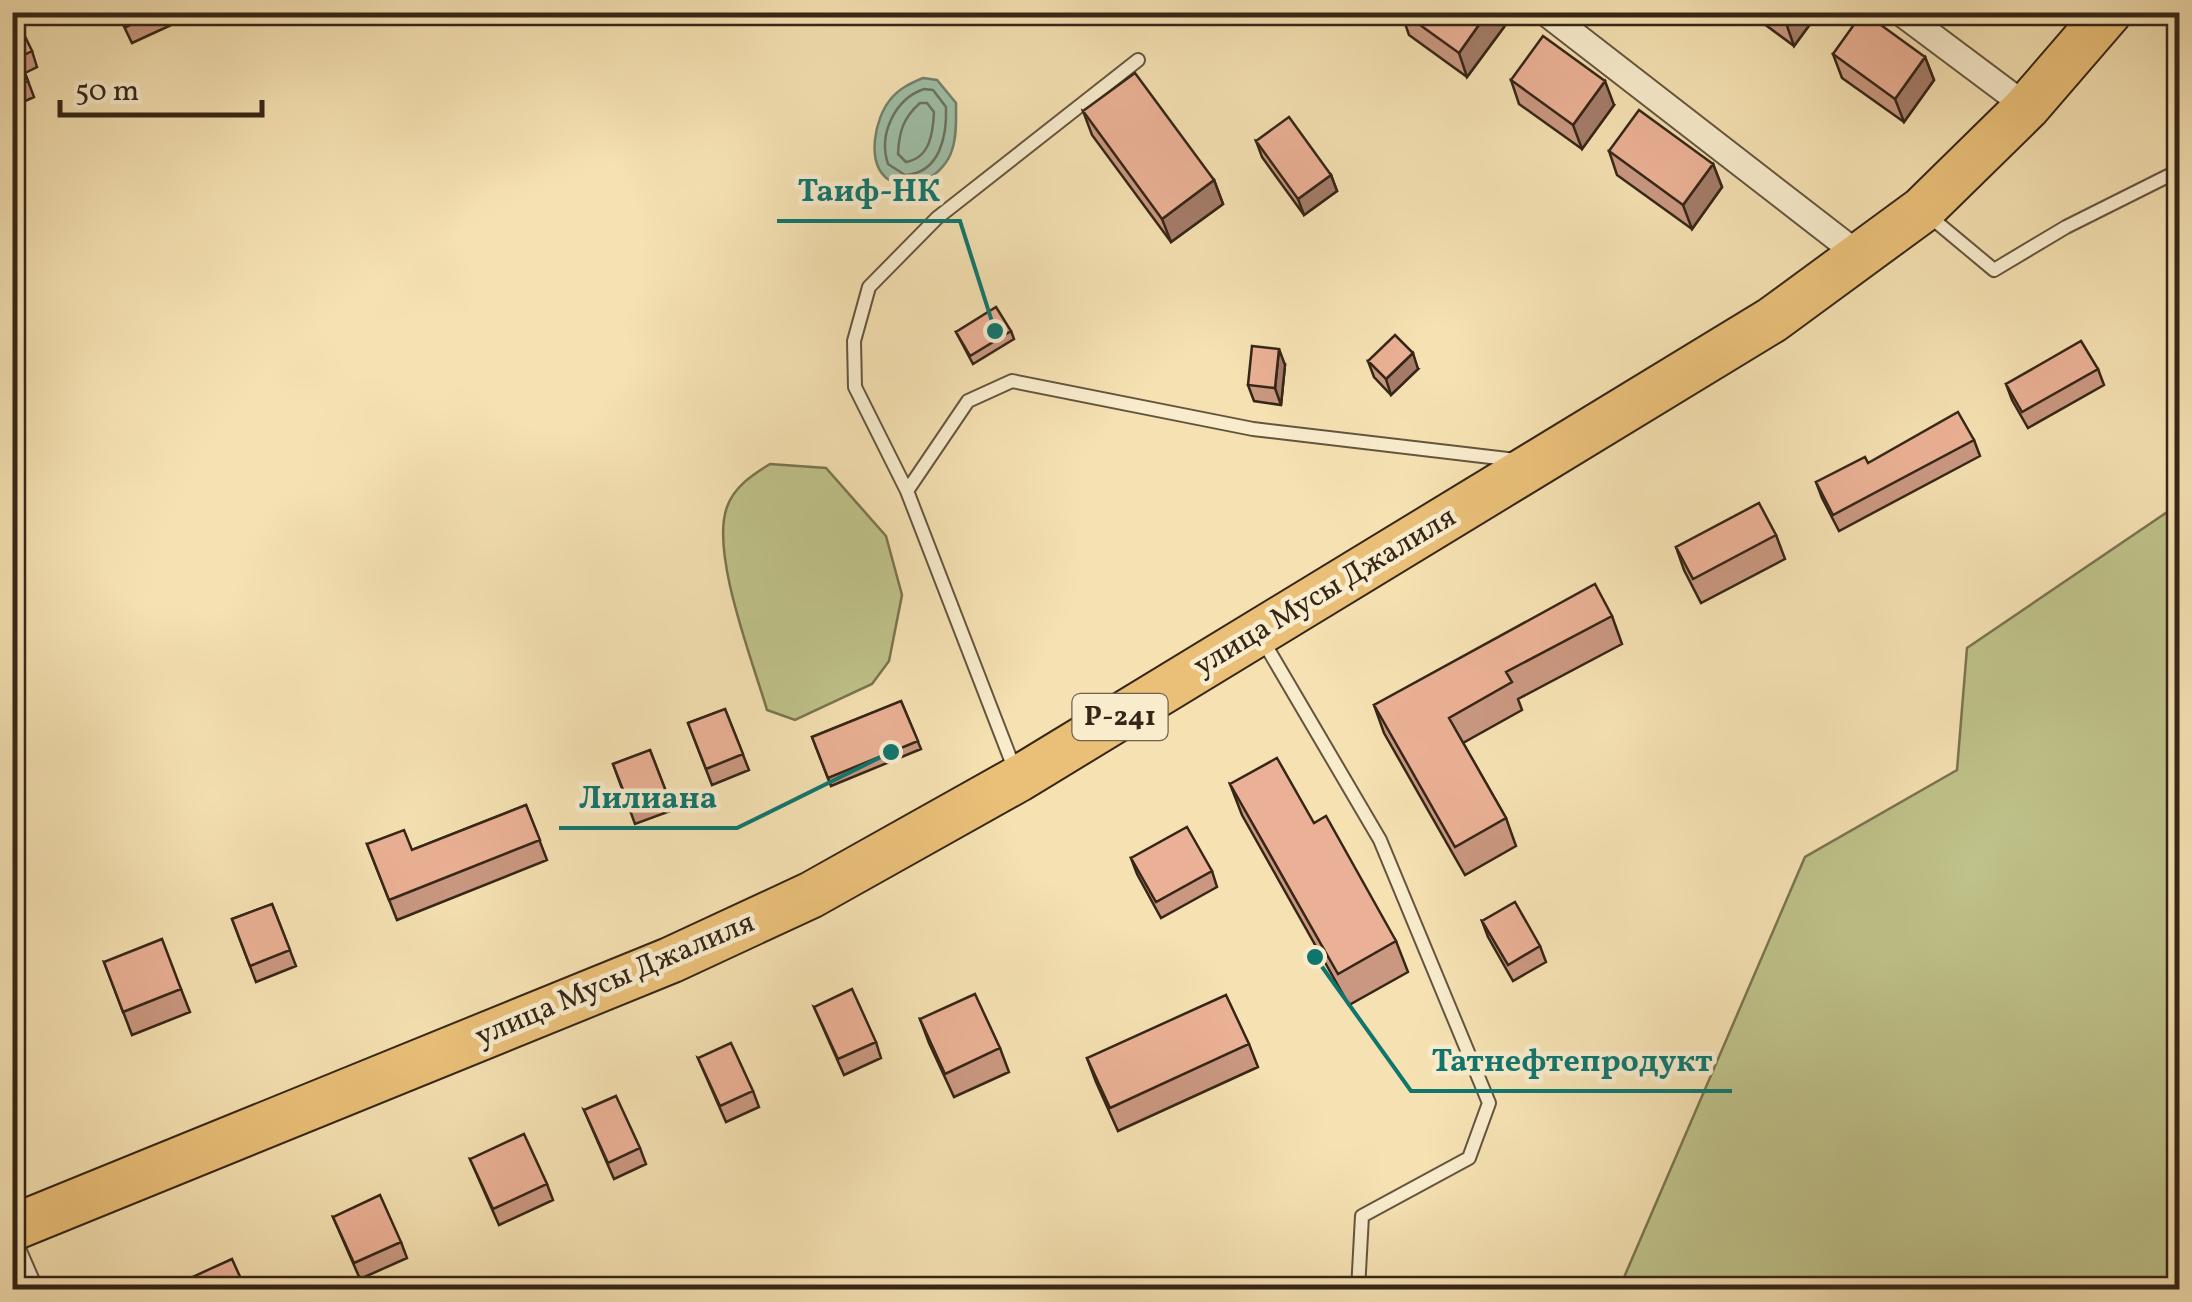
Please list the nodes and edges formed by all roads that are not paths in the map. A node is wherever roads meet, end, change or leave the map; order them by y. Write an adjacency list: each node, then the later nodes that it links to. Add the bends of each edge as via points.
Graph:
1 (1544, 12): 8 (street)
2 (1900, 12): 5 (street)
3 (2110, 12): 5 (highway, улица Мусы Джалиля / Р-241)
4 (1138, 60): 10 (lane, via 937,218 869,286 854,341 854,388)
5 (2027, 108): 7 (highway, улица Мусы Джалиля / Р-241)
6 (2180, 170): 7 (lane, via 1994,270)
7 (1922, 210): 8 (highway, улица Мусы Джалиля / Р-241)
8 (1860, 256): 9 (highway, улица Мусы Джалиля / Р-241, via 1772,320)
9 (1538, 462): 10 (lane, via 1252,429 1012,381 968,402); 11 (highway, улица Мусы Джалиля / Р-241)
10 (907, 491): 12 (lane)
11 (1258, 633): 12 (highway, улица Мусы Джалиля / Р-241); 15 (lane, via 1380,840 1489,1103 1469,1158 1362,1216)
12 (1018, 779): 13 (highway, улица Мусы Джалиля / Р-241, via 811,895 671,960)
13 (12, 1231): 14 (lane)
14 (37, 1290)
15 (1358, 1290)

